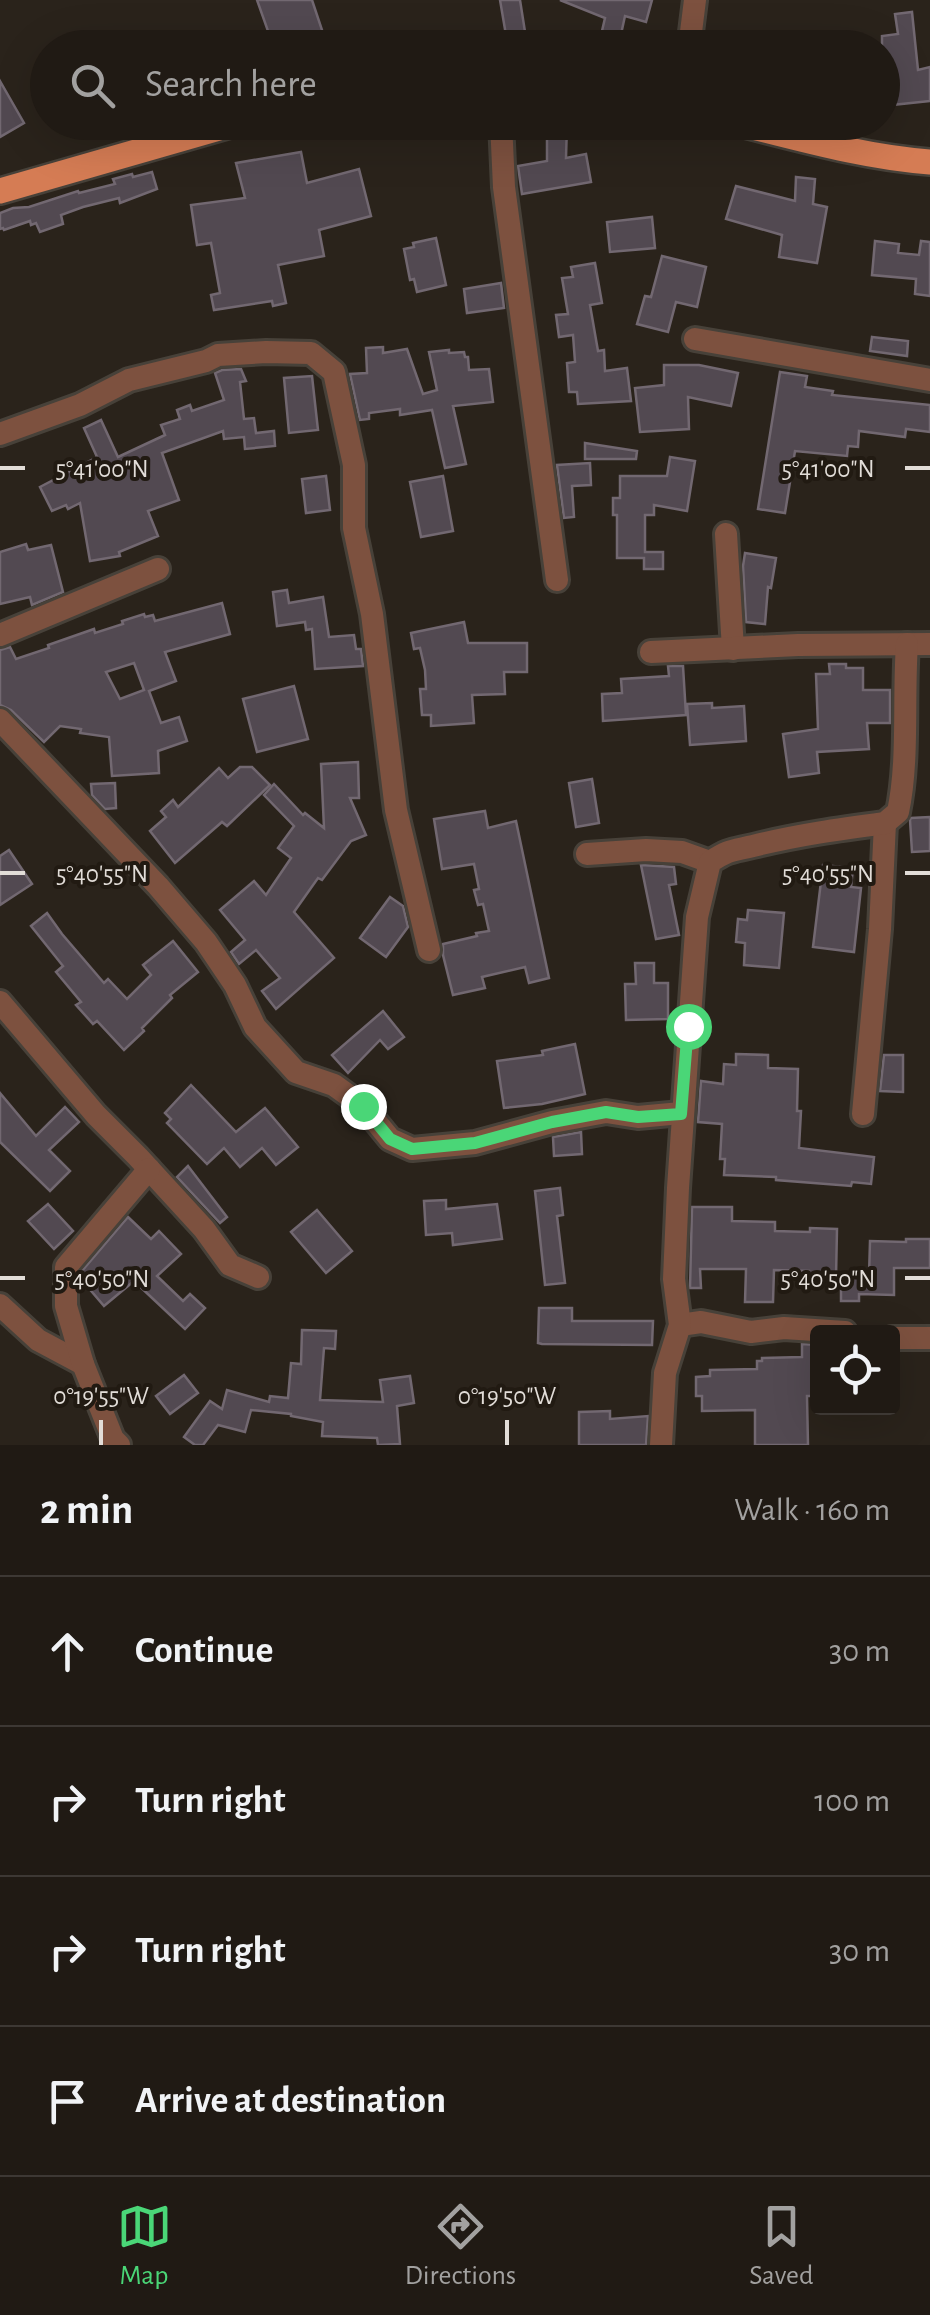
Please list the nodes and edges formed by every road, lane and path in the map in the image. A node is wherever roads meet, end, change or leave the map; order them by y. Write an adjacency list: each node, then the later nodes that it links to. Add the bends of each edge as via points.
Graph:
1 (695, 0): 2 (street)
2 (691, 30)
3 (177, 140): 7 (main road)
4 (503, 140): 13 (street)
5 (808, 140): 6 (main road)
6 (930, 162)
7 (0, 191)
8 (695, 339): 9 (street)
9 (930, 380)
10 (1, 429): 22 (street, via 80,405 129,380 218,356 311,353 334,372 354,464 354,528 372,614 396,810)
11 (726, 534): 16 (street)
12 (158, 569): 14 (street)
13 (556, 580)
14 (0, 635)
15 (918, 644): 16 (street); 19 (street, via 904,681 903,791 898,812)
16 (733, 649): 17 (street)
17 (651, 652)
18 (0, 720): 24 (street, via 206,942 255,1027 296,1072 334,1085 363,1106 390,1139 412,1149 475,1143 606,1112)
19 (885, 822): 21 (street, via 780,838 728,850); 25 (street)
20 (588, 854): 21 (street, via 682,852)
21 (710, 862): 24 (street, via 696,917)
22 (428, 950)
23 (0, 1002): 26 (street)
24 (681, 1114): 29 (street, via 674,1279)
25 (863, 1114)
26 (149, 1169): 27 (street, via 230,1265); 33 (street, via 66,1267 66,1306)
27 (258, 1277)
28 (0, 1305): 33 (street, via 38,1340)
29 (680, 1325): 30 (street); 35 (street, via 665,1373)
30 (810, 1330)
31 (900, 1338): 32 (street)
32 (930, 1338)
33 (83, 1364): 34 (street)
34 (120, 1445)
35 (661, 1445)

